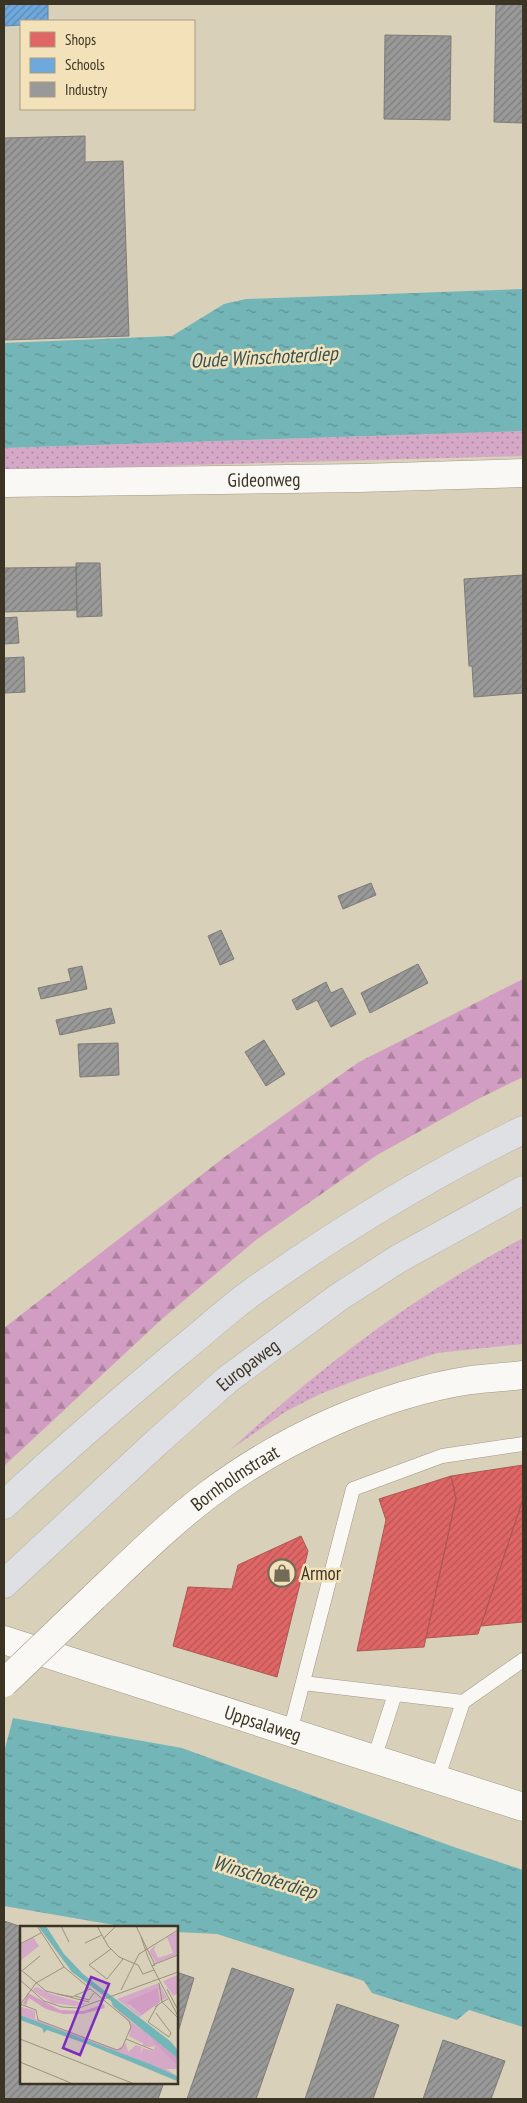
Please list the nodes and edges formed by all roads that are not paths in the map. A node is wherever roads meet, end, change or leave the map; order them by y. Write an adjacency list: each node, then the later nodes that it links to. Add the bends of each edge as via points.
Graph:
1 (523, 473): 2 (street, Gideonweg)
2 (4, 483)
3 (523, 1130): 7 (highway, via 426,1182 249,1294 132,1391)
4 (523, 1190): 8 (highway, Europaweg, via 398,1259 339,1297 228,1379)
5 (523, 1375): 11 (street, Bornholmstraat, bridge, via 470,1380 421,1391 355,1414 286,1445 247,1468 174,1523)
6 (523, 1444): 12 (lane, via 442,1456 353,1488)
7 (4, 1505)
8 (9, 1579)
9 (4, 1640): 15 (street, Uppsalaweg)
10 (523, 1660): 14 (lane)
11 (4, 1683)
12 (303, 1683): 13 (lane); 15 (lane)
13 (395, 1694): 14 (lane); 16 (lane)
14 (463, 1702): 17 (lane)
15 (290, 1732): 16 (street, Uppsalaweg)
16 (374, 1759): 17 (street, Uppsalaweg)
17 (437, 1780): 18 (street, Uppsalaweg)
18 (523, 1807)

